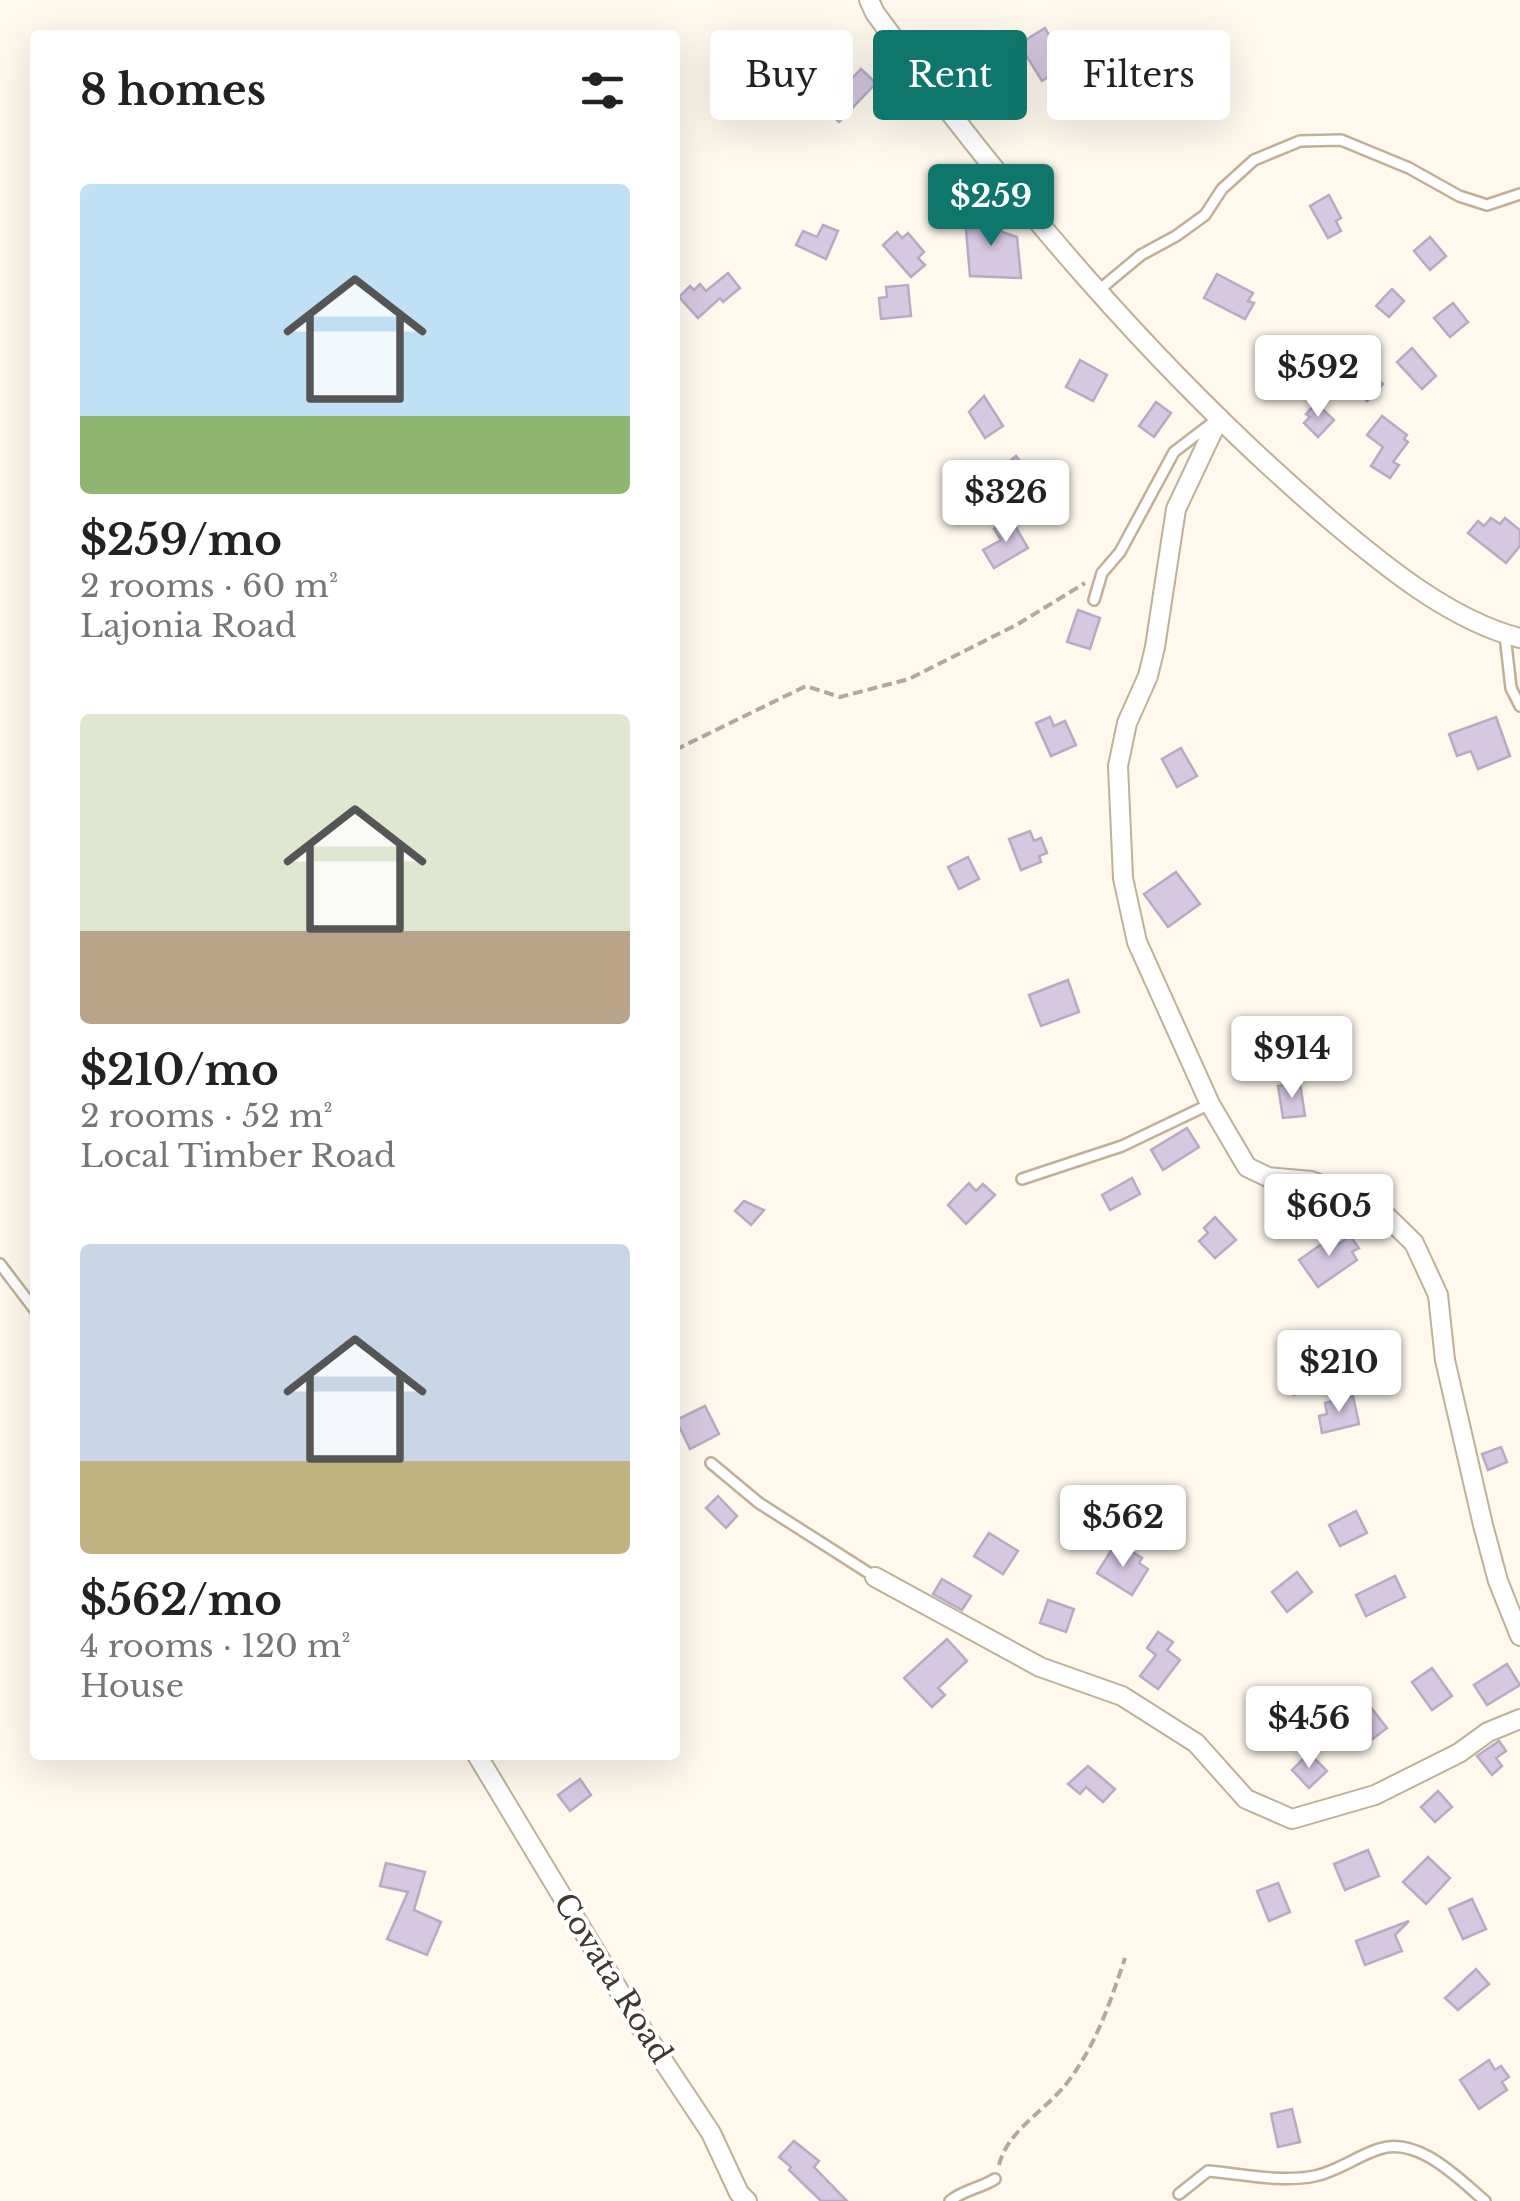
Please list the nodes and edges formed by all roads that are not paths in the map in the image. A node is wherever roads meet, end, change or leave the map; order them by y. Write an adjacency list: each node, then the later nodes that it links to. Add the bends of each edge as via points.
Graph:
1 (873, 4): 3 (street, via 964,132)
2 (1520, 194): 3 (lane, via 1487,205 1341,140 1300,141 1254,160 1205,215)
3 (1099, 290): 4 (street)
4 (1218, 418): 5 (lane, via 1174,452 1120,552 1102,572); 6 (street, via 1380,562 1460,614); 8 (street, via 1176,510 1155,647 1118,766 1123,878 1137,942)
5 (1094, 600)
6 (1512, 636): 7 (lane, via 1511,688)
7 (1520, 706)
8 (1210, 1104): 9 (lane, via 1122,1146); 14 (street, via 1247,1168 1268,1178 1311,1181 1375,1205 1414,1243 1438,1295 1445,1360 1484,1525)
9 (1022, 1180)
10 (0, 1264): 11 (lane)
11 (30, 1303)
12 (712, 1463): 13 (lane, via 760,1503)
13 (875, 1577): 15 (street, via 1040,1668 1122,1696 1196,1744 1246,1799 1292,1819 1376,1795)
14 (1520, 1636)
15 (1520, 1719)
16 (481, 1760): 19 (street, Covata Road)
17 (995, 2179): 20 (lane)
18 (1179, 2194): 21 (lane, via 1208,2171 1283,2180 1318,2176 1381,2148 1396,2148 1412,2149 1447,2169)
19 (747, 2201)
20 (950, 2201)
21 (1485, 2201)

